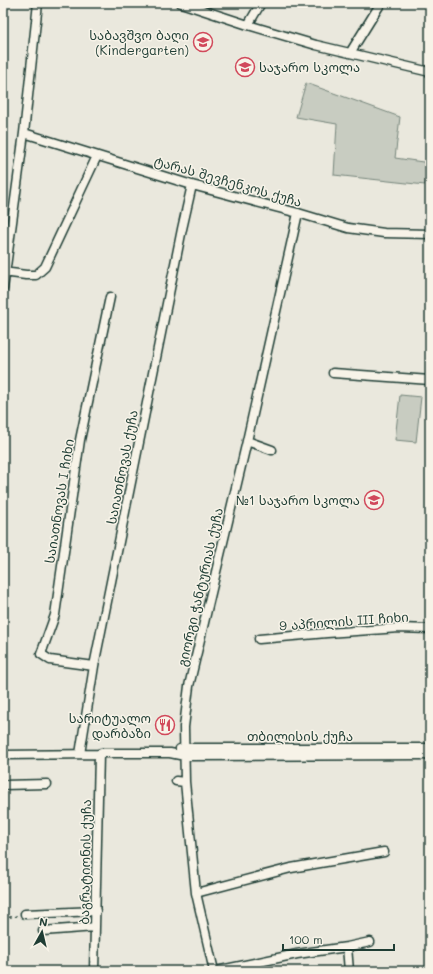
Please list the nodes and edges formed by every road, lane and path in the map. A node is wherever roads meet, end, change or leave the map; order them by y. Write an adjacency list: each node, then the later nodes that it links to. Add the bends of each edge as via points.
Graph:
1 (38, 3): 8 (street)
2 (181, 3): 5 (street)
3 (260, 3): 5 (street)
4 (380, 3): 6 (street)
5 (248, 25): 6 (street)
6 (350, 53): 7 (street)
7 (430, 72)
8 (24, 133): 9 (street, ტარას შევჩენკოს ქუჩა); 13 (street)
9 (97, 156): 10 (street, ტარას შევჩენკოს ქუჩა); 13 (street, via 44,266 36,275)
10 (192, 185): 11 (street, ტარას შევჩენკოს ქუჩა); 22 (street, საიათნოვას ქუჩა)
11 (298, 213): 12 (street, ტარას შევჩენკოს ქუჩა, via 348,228 384,233); 18 (street, გიორგი ჭანტურიას ქუჩა)
12 (430, 234)
13 (4, 272): 14 (street)
14 (3, 289)
15 (110, 297): 22 (street, საიათნოვას I ჩიხი, via 80,440 55,615 41,654 50,660)
16 (332, 373): 17 (street)
17 (430, 380)
18 (247, 441): 19 (street); 24 (street, გიორგი ჭანტურიას ქუჩა, via 190,686 184,727)
19 (272, 450)
20 (430, 629): 21 (street, 9 აპრილის III ჩიხი, via 399,628)
21 (259, 639)
22 (94, 666): 25 (street, საიათნოვას ქუჩა)
23 (430, 748): 24 (street, თბილისის ქუჩა)
24 (184, 752): 26 (street, თბილისის ქუჩა); 28 (street, თბილისის ქუჩა); 30 (street, გიორგი ჭანტურიას ქუჩა)
25 (80, 754): 26 (street, თბილისის ქუჩა); 27 (street, თბილისის ქუჩა)
26 (99, 754): 35 (street, ბაგრატიონის ქუჩა)
27 (3, 755)
28 (430, 755)
29 (176, 781): 30 (street)
30 (185, 782): 34 (street, გიორგი ჭანტურიას ქუჩა)
31 (47, 784): 32 (street)
32 (3, 785)
33 (384, 852): 34 (street, via 291,868)
34 (196, 893): 43 (street, გიორგი ჭანტურიას ქუჩა)
35 (96, 911): 36 (street); 38 (street, ბაგრატიონის ქუჩა)
36 (25, 914): 37 (path)
37 (3, 918)
38 (95, 927): 39 (street); 42 (street, ბაგრატიონის ქუჩა)
39 (43, 931)
40 (370, 942): 41 (street)
41 (348, 947): 43 (street, via 297,954); 44 (street)
42 (94, 971)
43 (215, 971)
44 (349, 971)

